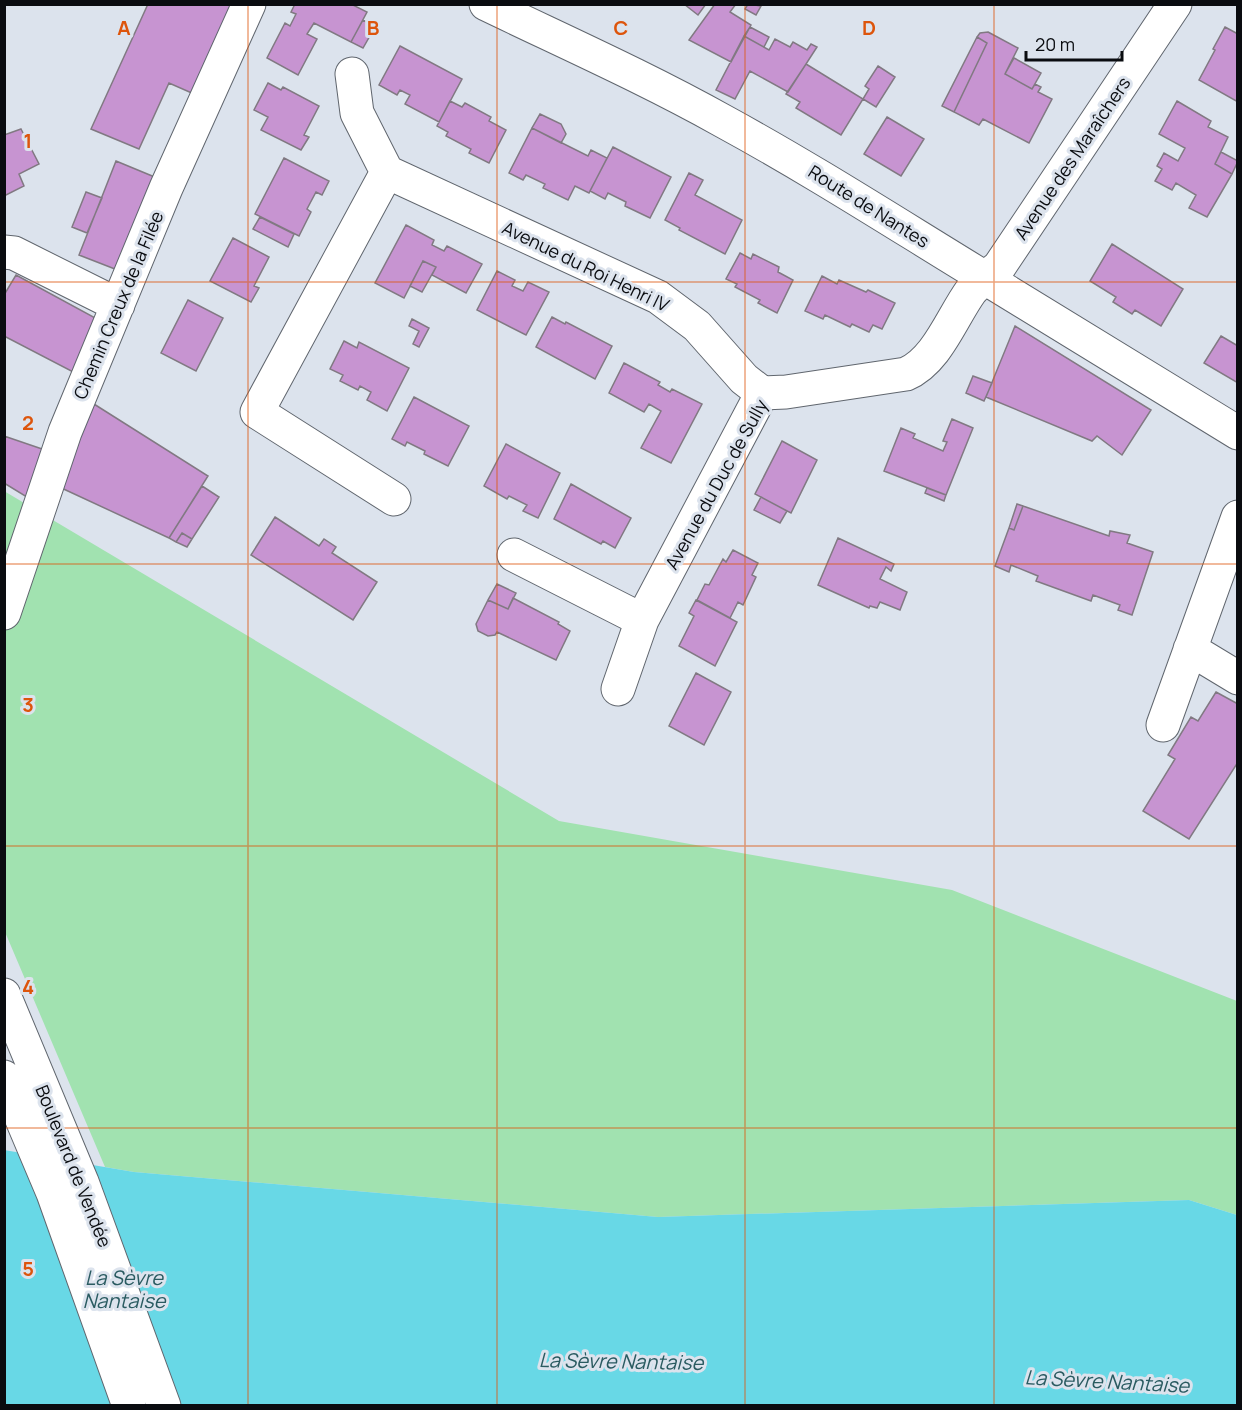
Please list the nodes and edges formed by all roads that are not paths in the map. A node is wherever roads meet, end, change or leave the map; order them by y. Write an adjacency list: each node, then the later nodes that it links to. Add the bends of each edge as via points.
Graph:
1 (249, 4): 8 (main road, Chemin Creux de la Filée)
2 (486, 4): 7 (main road, Route de Nantes, via 730,124)
3 (1175, 4): 7 (main road, Avenue des Maraîchers, via 999,267)
4 (352, 74): 5 (main road, via 357,113)
5 (387, 172): 9 (main road, Avenue du Roi Henri IV, via 658,297 697,326 744,380); 11 (main road, via 257,412)
6 (4, 252): 8 (main road, via 14,253)
7 (985, 278): 9 (main road, Avenue du Duc de Sully, via 972,290 916,370); 10 (main road, Route de Nantes)
8 (118, 305): 14 (main road, Chemin Creux de la Filée, via 65,432)
9 (762, 393): 15 (main road, Avenue du Duc de Sully)
10 (1238, 433)
11 (393, 499)
12 (1238, 517): 16 (main road)
13 (514, 555): 15 (main road)
14 (4, 613)
15 (642, 620): 18 (main road, Avenue du Duc de Sully)
16 (1190, 649): 17 (main road); 19 (main road)
17 (1238, 678)
18 (618, 689)
19 (1163, 725)
20 (4, 995): 23 (main road, Boulevard de Vendée, via 82,1182)
21 (4, 1077): 22 (main road, Boulevard de Vendée, via 53,1193)
22 (129, 1406)
23 (164, 1406)

